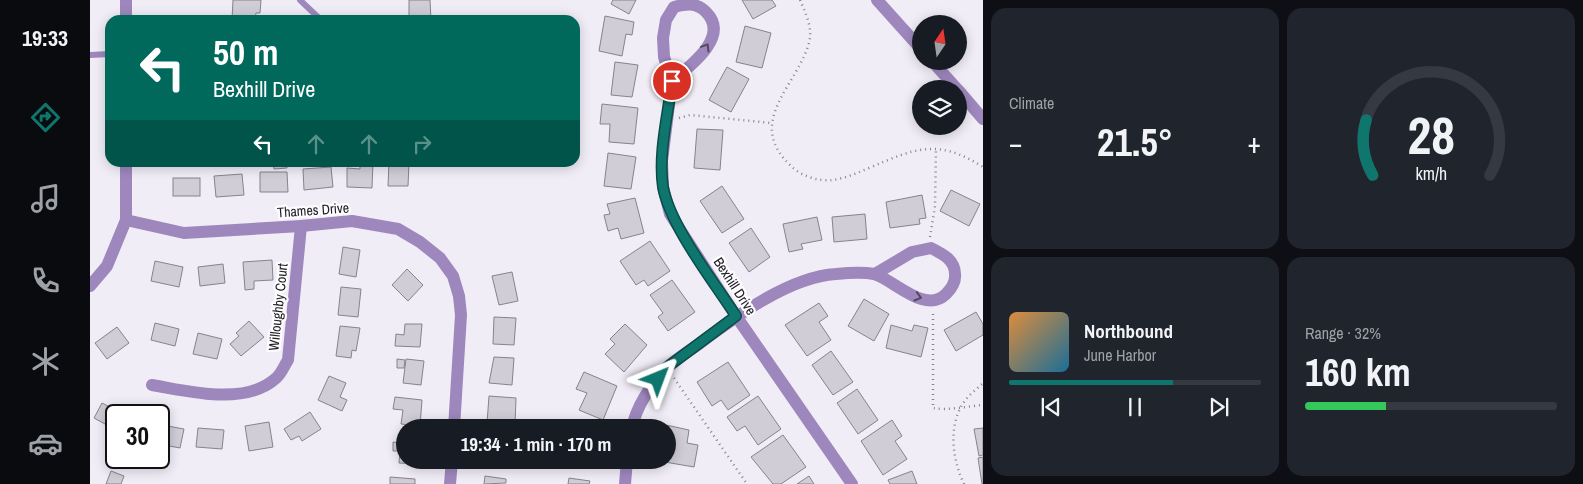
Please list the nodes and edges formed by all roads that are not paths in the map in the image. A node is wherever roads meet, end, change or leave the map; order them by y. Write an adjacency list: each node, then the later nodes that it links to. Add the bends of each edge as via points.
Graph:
1 (126, 0): 4 (street)
2 (300, 0): 5 (lane)
3 (877, 0): 6 (street)
4 (126, 15)
5 (316, 15)
6 (912, 39)
7 (105, 54): 8 (lane)
8 (90, 55)
9 (940, 70): 10 (street)
10 (949, 80)
11 (672, 81): 11 (street, Bexhill Drive, one-way to 11, via 699,59 710,43 714,29 710,16 702,8 688,3 674,7 666,20 664,57); 19 (street, Bexhill Drive, via 662,161 663,187 670,214)
12 (967, 100): 13 (street)
13 (983, 118)
14 (126, 167): 15 (street)
15 (126, 220): 16 (street, Thames Drive, via 184,233); 18 (street, via 107,266)
16 (301, 226): 20 (street, Willoughby Court, via 288,360 276,379 255,390 228,394); 21 (street, Thames Drive, via 352,221 379,224 398,229 440,258 453,276 461,315)
17 (875, 274): 17 (street, one-way to 17, via 906,294 927,299 943,297 956,277 955,266 945,255 931,248 912,252); 19 (street, via 835,274 798,283)
18 (90, 286)
19 (736, 316): 22 (street, via 666,368 649,390); 27 (street, Bexhill Drive)
20 (152, 385)
21 (455, 419)
22 (634, 419)
23 (451, 469): 25 (street)
24 (626, 469): 26 (street)
25 (450, 484)
26 (625, 484)
27 (852, 484)

